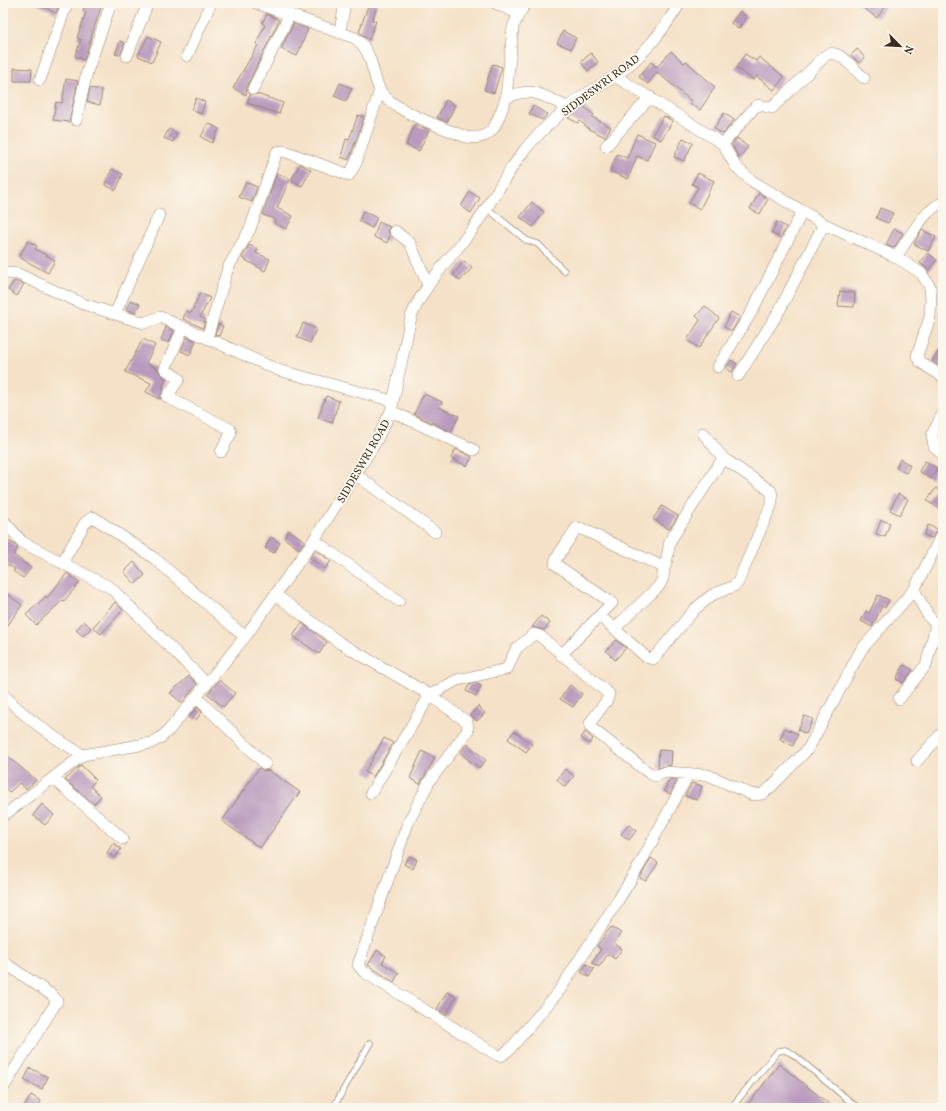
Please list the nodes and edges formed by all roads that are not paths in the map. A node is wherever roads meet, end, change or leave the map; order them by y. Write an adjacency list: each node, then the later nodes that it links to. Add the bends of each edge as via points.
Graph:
1 (67, 3): 17 (street)
2 (111, 3): 23 (street, via 87,72)
3 (148, 3): 13 (street)
4 (211, 3): 14 (street)
5 (256, 3): 10 (street)
6 (345, 3): 12 (street)
7 (495, 3): 11 (street)
8 (526, 3): 11 (street)
9 (680, 3): 15 (street, SIDDESWRI ROAD, via 660,36)
10 (290, 14): 12 (street); 18 (street)
11 (518, 14): 21 (street, via 513,27)
12 (340, 31): 19 (street, via 355,38 367,49)
13 (127, 56)
14 (187, 56)
15 (615, 76): 20 (street); 22 (street, SIDDESWRI ROAD)
16 (864, 78): 24 (street, via 839,55 826,54 772,108 755,106)
17 (40, 80)
18 (253, 89)
19 (380, 90): 21 (street, via 402,110 466,137 477,139 489,134 494,127); 38 (street, via 356,163 348,175 284,151 277,152 250,229 228,268)
20 (650, 97): 24 (street); 25 (street)
21 (506, 98): 22 (street, via 527,91)
22 (567, 107): 27 (street, SIDDESWRI ROAD, via 523,152)
23 (76, 120)
24 (723, 144): 28 (street, via 736,167 744,175)
25 (606, 146)
26 (943, 203): 32 (street, via 937,204 928,212)
27 (488, 209): 33 (lane, via 526,240 538,244); 35 (street, SIDDESWRI ROAD)
28 (802, 212): 30 (street); 39 (street, via 754,306)
29 (159, 215): 36 (street)
30 (824, 224): 32 (street); 40 (street, via 778,313)
31 (395, 231): 35 (street, via 410,244)
32 (896, 257): 41 (street, via 921,273 930,287 930,317 917,356 920,362)
33 (564, 271)
34 (3, 274): 36 (street, via 18,274 84,304)
35 (428, 285): 42 (street, SIDDESWRI ROAD, via 411,317)
36 (115, 314): 37 (street, via 144,323 160,317)
37 (183, 328): 38 (street); 46 (street, via 165,369 179,379 167,397 230,429 231,433)
38 (207, 338): 42 (street, via 278,370)
39 (718, 367)
40 (738, 376)
41 (943, 377)
42 (392, 406): 45 (street); 49 (street, SIDDESWRI ROAD, via 380,435)
43 (943, 414): 47 (street, via 932,435 934,446)
44 (703, 433): 48 (street)
45 (474, 450)
46 (222, 452)
47 (943, 455)
48 (723, 458): 55 (street, via 670,541); 61 (street, via 771,491 772,495 772,503 738,582 712,595 695,609 653,659 646,657)
49 (355, 474): 51 (street); 53 (street, SIDDESWRI ROAD)
50 (3, 520): 54 (street, via 18,540)
51 (435, 532)
52 (943, 532): 56 (street)
53 (314, 540): 57 (street, SIDDESWRI ROAD); 58 (street)
54 (62, 563): 62 (street, via 85,522 93,517 150,555); 64 (street, via 111,588)
55 (664, 566): 59 (street, via 582,529 574,530 555,564 612,601); 61 (street, via 659,586)
56 (914, 590): 60 (street, via 924,611); 73 (street, via 861,650 808,749 771,788 762,794 753,795 713,776)
57 (276, 595): 62 (street, SIDDESWRI ROAD); 66 (street, via 340,643)
58 (399, 601)
59 (600, 616): 61 (street); 63 (street)
60 (939, 628): 68 (street, via 926,665)
61 (614, 629)
62 (245, 637): 64 (street, SIDDESWRI ROAD)
63 (561, 655): 66 (street, via 540,636 534,634 516,649 507,669 457,680); 73 (street, via 609,695 590,723 592,729 652,775 666,772)
64 (207, 684): 67 (street, SIDDESWRI ROAD)
65 (3, 694): 70 (street, via 49,735)
66 (430, 695): 73 (street, via 467,722 468,730 429,782 408,823 358,966 497,1055 501,1056 510,1050 559,991 639,866); 75 (street)
67 (196, 698): 70 (street, SIDDESWRI ROAD, via 169,730 155,741); 72 (street)
68 (899, 698)
69 (943, 732): 71 (street)
70 (83, 755): 74 (street, SIDDESWRI ROAD)
71 (917, 761)
72 (265, 764)
73 (689, 773)
74 (54, 778): 76 (street, SIDDESWRI ROAD); 77 (street)
75 (371, 792)
76 (3, 816)
77 (123, 839)
78 (3, 962): 80 (street, via 52,995 56,1001)
79 (370, 1043): 81 (lane)
80 (3, 1088)
81 (333, 1108)
82 (730, 1108): 83 (lane, via 778,1051 785,1050)
83 (858, 1108)

